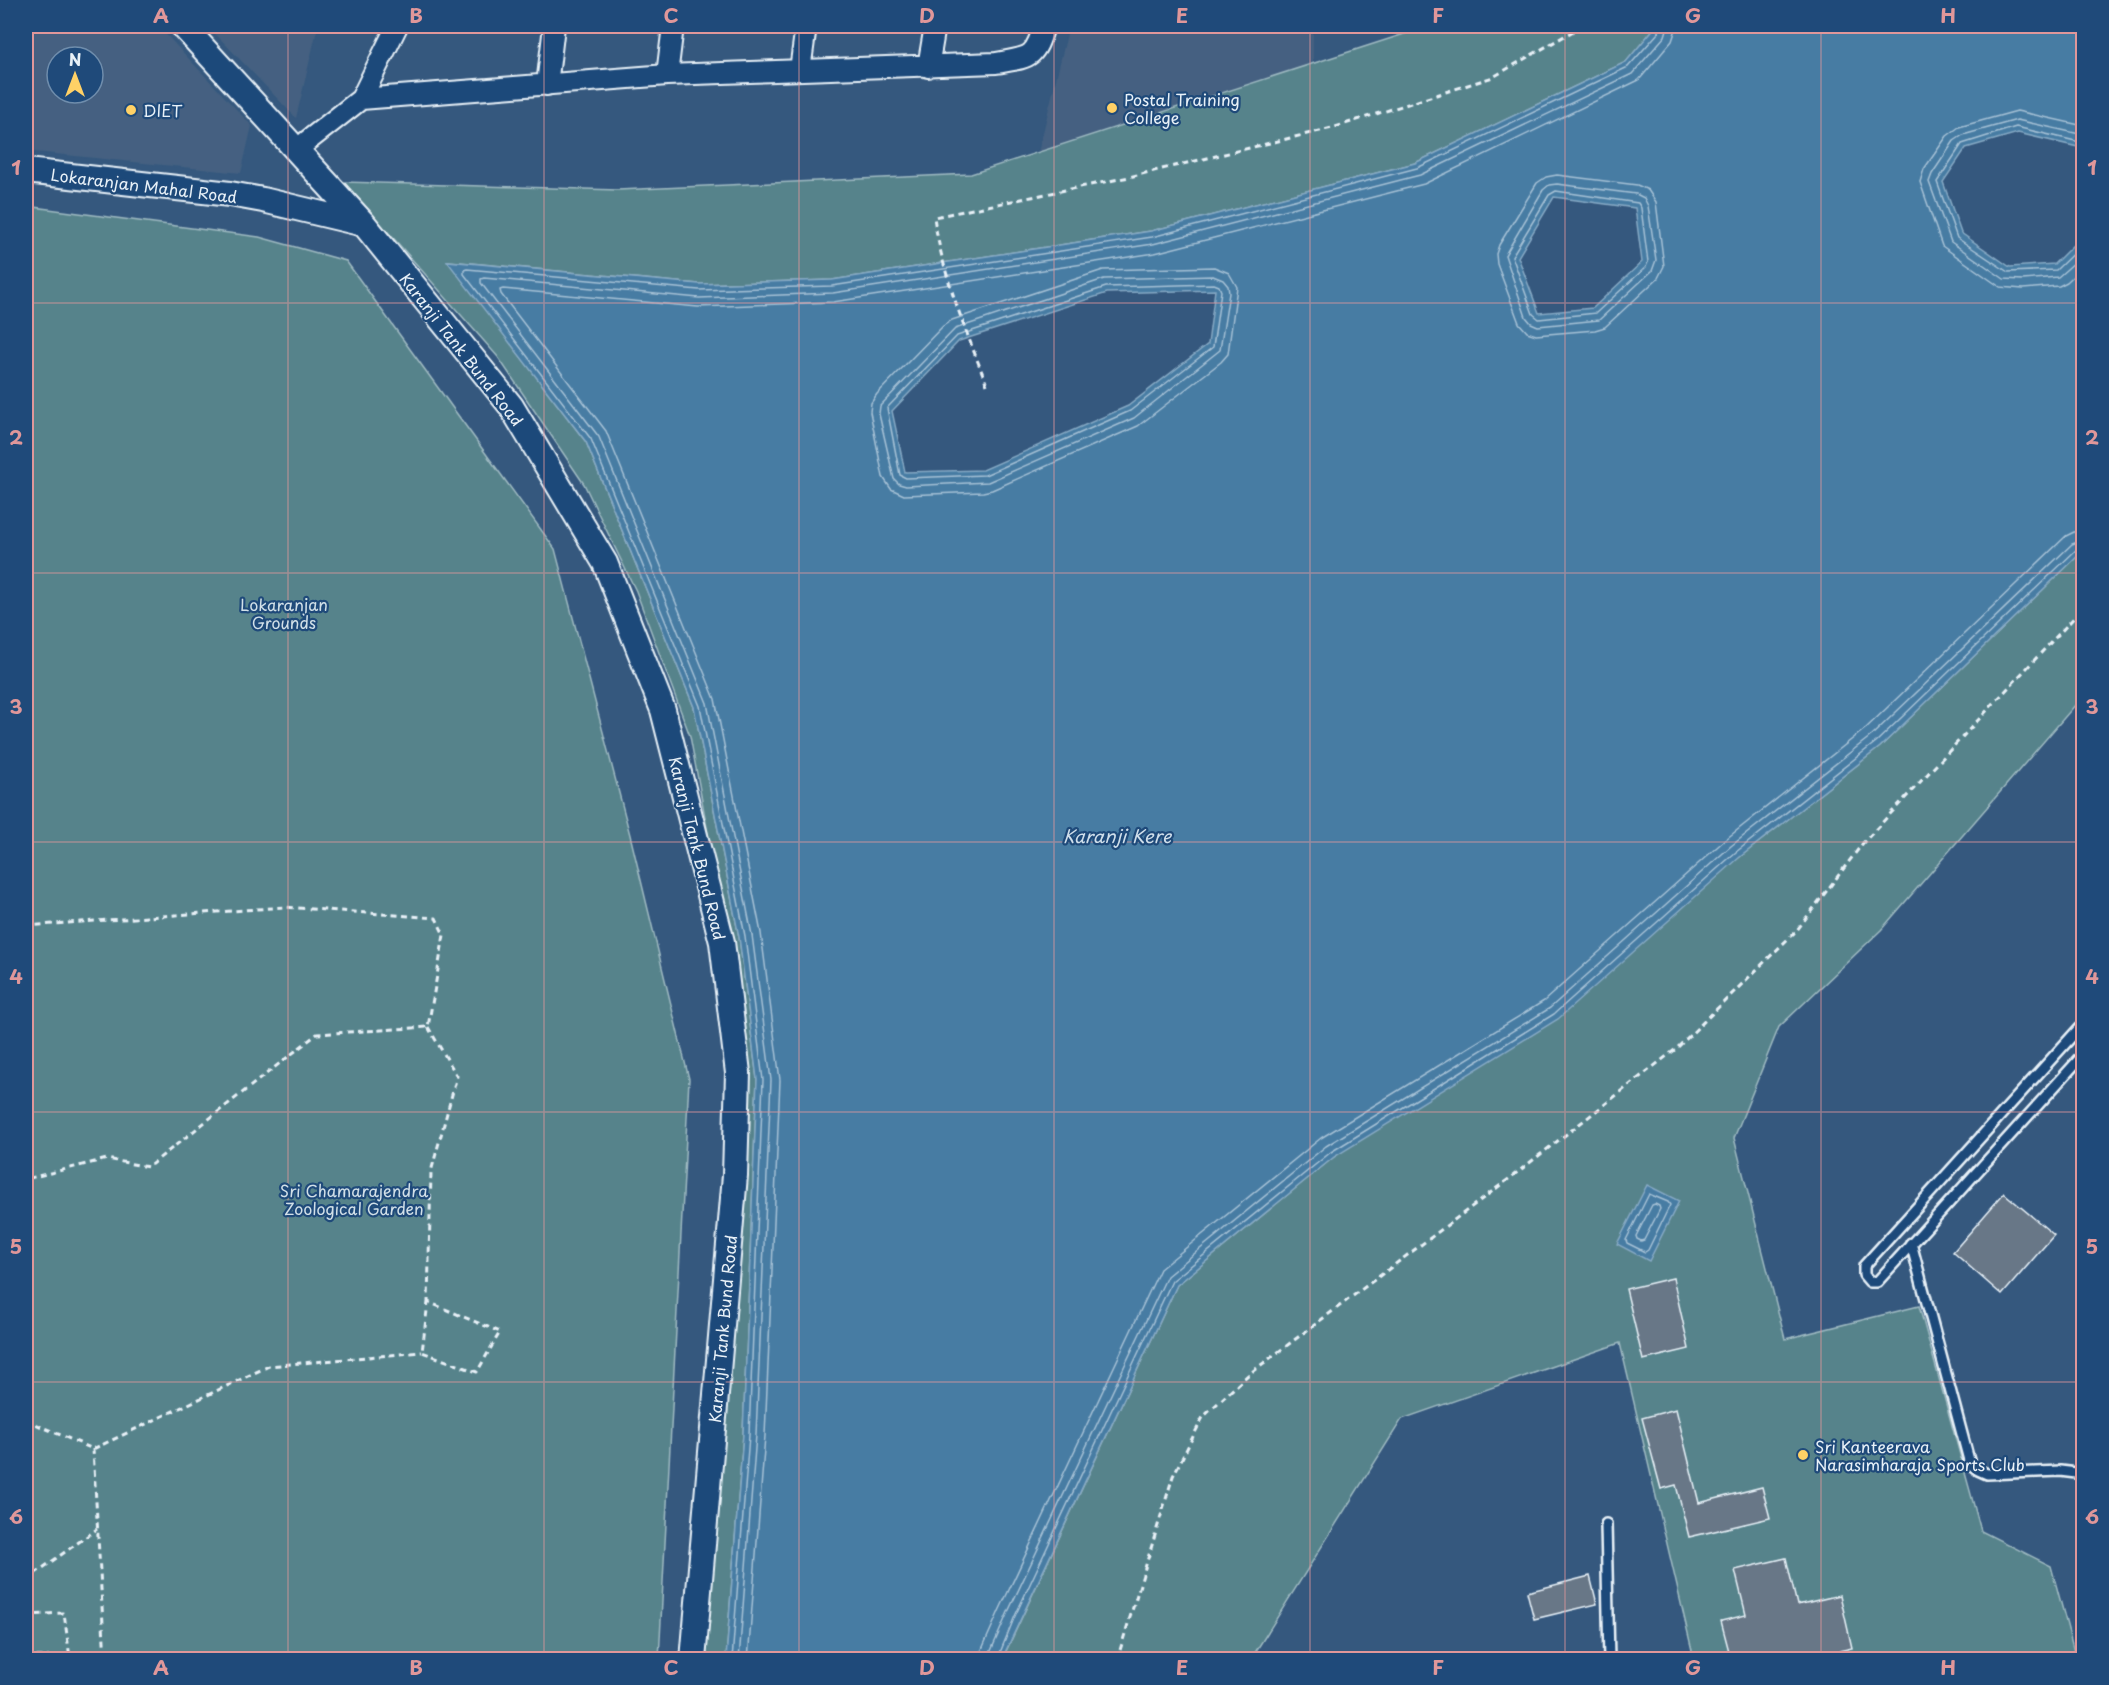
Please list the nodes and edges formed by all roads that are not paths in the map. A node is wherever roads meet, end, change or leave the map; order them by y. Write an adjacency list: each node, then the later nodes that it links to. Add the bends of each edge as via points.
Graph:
1 (183, 26): 13 (street, Karanji Tank Bund Road)
2 (397, 26): 12 (street)
3 (554, 26): 11 (street)
4 (673, 26): 10 (street)
5 (806, 26): 9 (street)
6 (935, 26): 8 (street)
7 (1044, 26): 8 (street, via 1038,47 1026,56 996,63)
8 (928, 67): 9 (street)
9 (800, 70): 10 (street)
10 (667, 75): 11 (street)
11 (547, 85): 12 (street)
12 (361, 99): 13 (street)
13 (296, 150): 15 (street, Karanji Tank Bund Road)
14 (26, 171): 15 (street, Lokaranjan Mahal Road, via 230,194)
15 (364, 225): 21 (street, Karanji Tank Bund Road, via 511,406 604,563 663,710 722,942 738,1073 735,1175)
16 (2083, 1025): 18 (lane, via 1864,1266 1864,1275 1870,1282 1877,1282)
17 (2084, 1054): 18 (lane)
18 (1911, 1243): 19 (lane, via 1970,1464 1987,1474)
19 (2084, 1474)
20 (1606, 1524): 22 (lane)
21 (693, 1659)
22 (1609, 1659)

